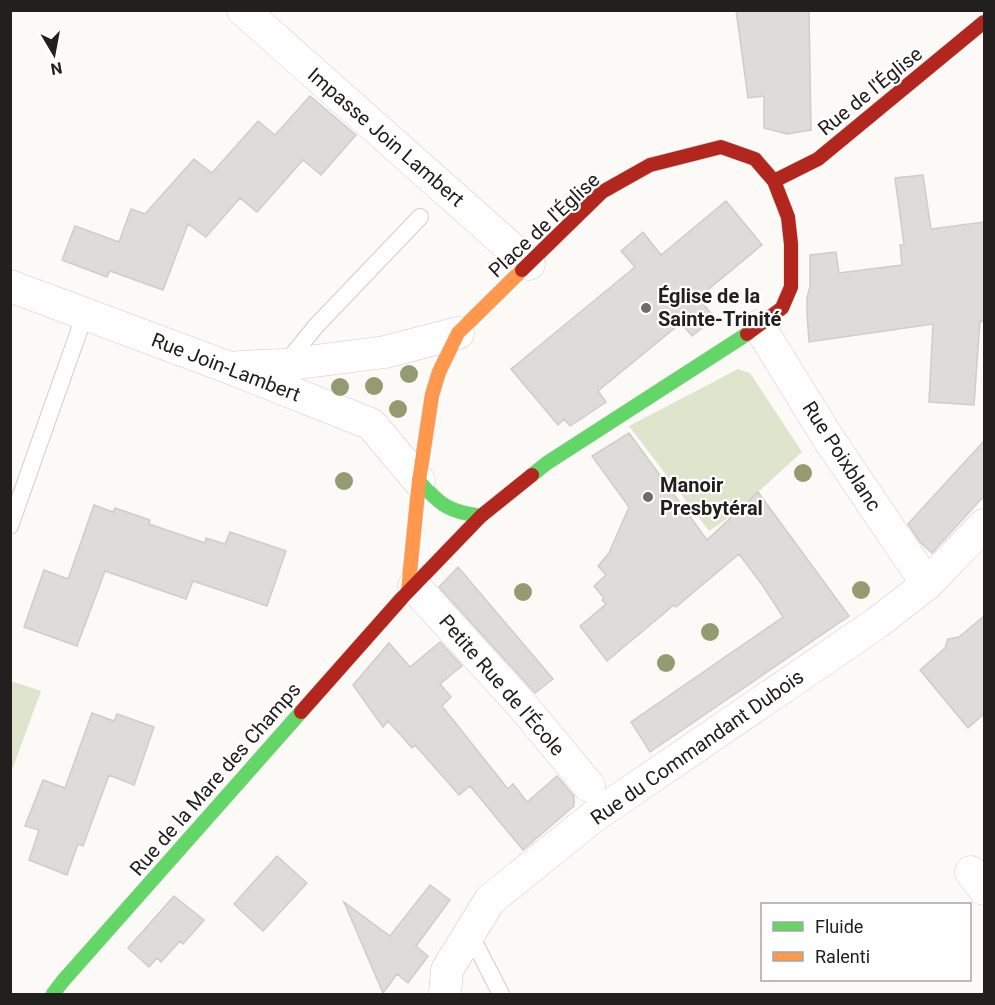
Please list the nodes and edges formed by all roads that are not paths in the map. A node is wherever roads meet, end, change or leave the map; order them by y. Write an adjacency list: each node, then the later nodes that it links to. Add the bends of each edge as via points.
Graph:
1 (243, 10): 5 (street, Impasse Join Lambert)
2 (984, 22): 3 (street, Rue de l'Église, via 818,159)
3 (774, 181): 5 (street, Place de l'Église, via 755,159 721,147 650,165 602,192); 8 (street, Place de l'Église, via 788,217 791,287 782,308)
4 (420, 217): 10 (lane, via 316,326)
5 (529, 264): 9 (street, Place de l'Église)
6 (10, 286): 7 (street, Rue Join-Lambert)
7 (85, 314): 10 (street, Rue Join-Lambert, via 230,368); 14 (lane)
8 (759, 326): 12 (street, Place de l'Église, via 547,463); 15 (street, Rue Poixblanc, via 828,438)
9 (458, 333): 10 (street); 11 (street, Place de l'Église, via 432,395)
10 (279, 376): 11 (street, Rue Join-Lambert, via 370,424)
11 (419, 481): 12 (street, via 448,510); 16 (street, via 409,571)
12 (481, 516): 16 (street, Rue de la Mare des Champs)
13 (984, 525): 15 (street, Rue du Commandant Dubois)
14 (10, 526)
15 (927, 584): 18 (street, Rue du Commandant Dubois, via 877,623 593,818 490,900)
16 (411, 588): 17 (street, Petite Rue de l'École, via 527,711); 19 (street, Rue de la Mare des Champs)
17 (590, 786)
18 (470, 934): 20 (street, Rue du Commandant Dubois, via 447,970); 21 (lane)
19 (53, 994)
20 (445, 994)
21 (501, 994)

